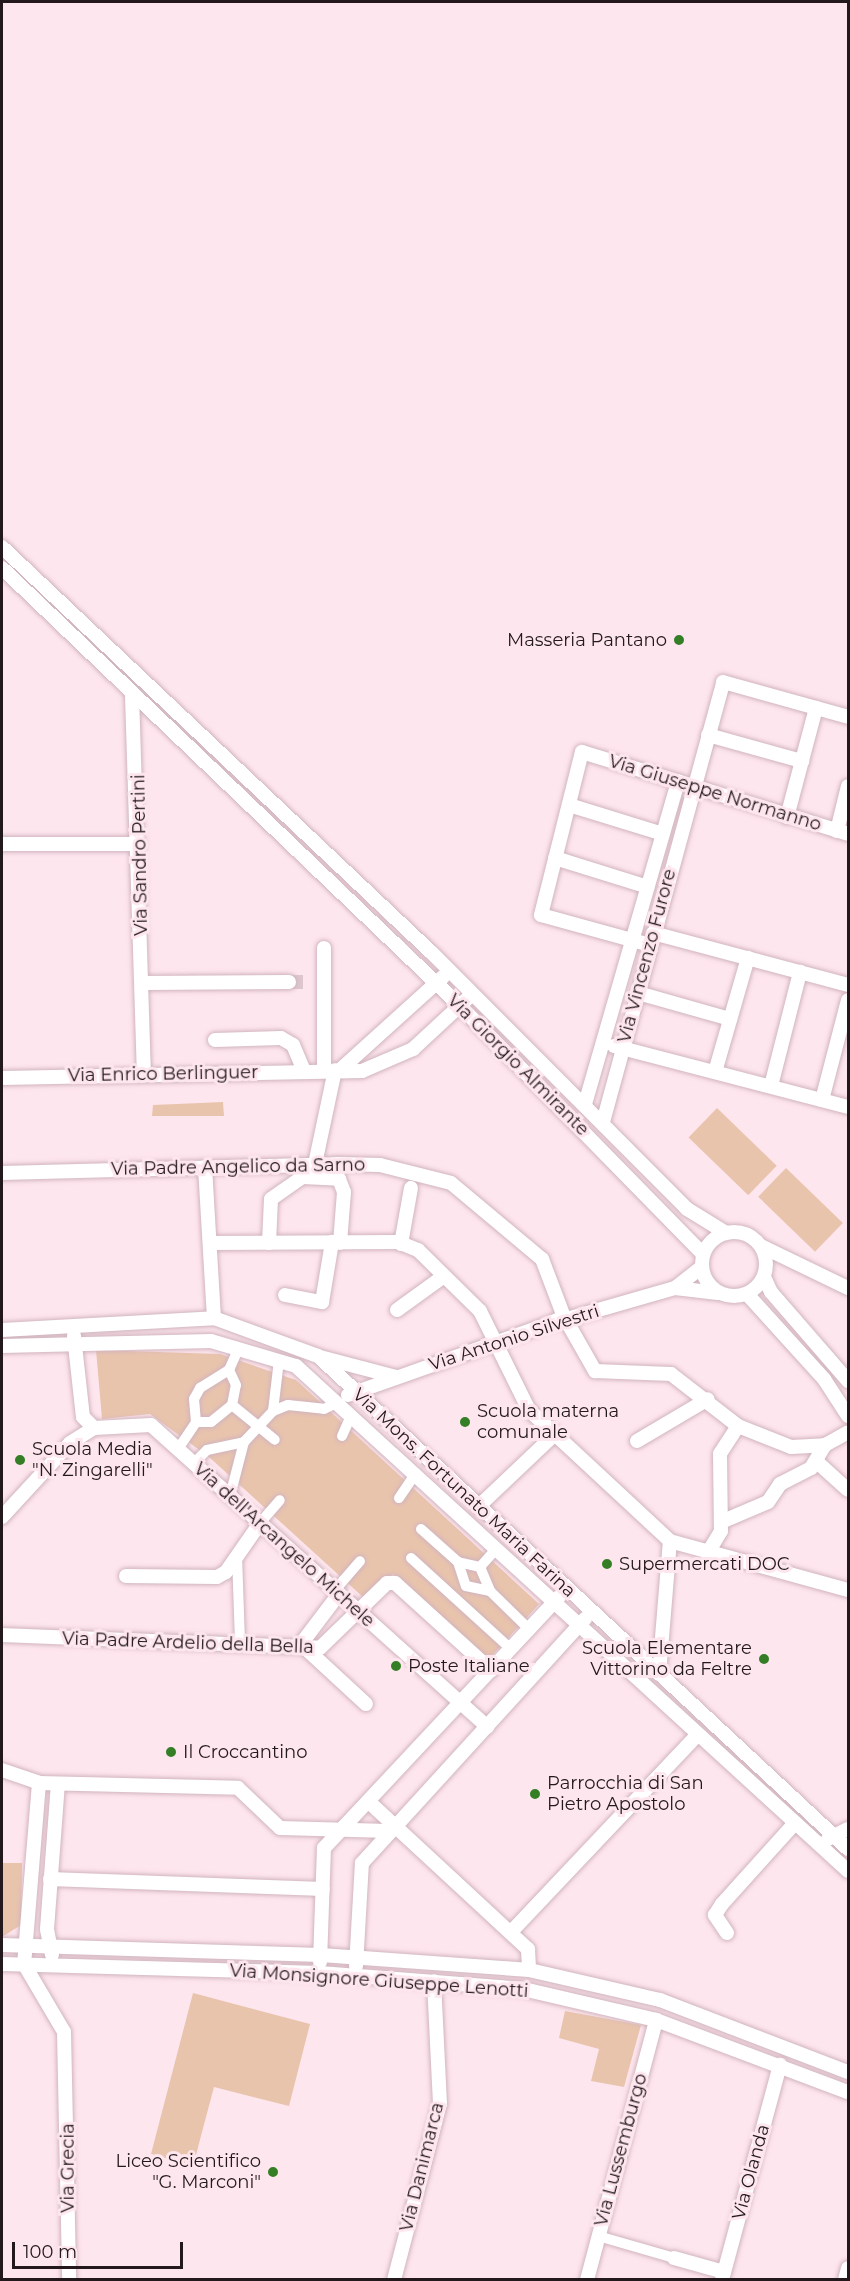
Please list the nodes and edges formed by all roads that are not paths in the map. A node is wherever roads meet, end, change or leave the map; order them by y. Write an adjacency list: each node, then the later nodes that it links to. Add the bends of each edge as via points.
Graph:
1 (2, 547): 25 (street)
2 (2, 568): 3 (street)
3 (132, 694): 6 (street); 7 (street, Via Sandro Pertini)
4 (816, 708): 5 (street); 8 (street, Via Vincenzo Furore, via 723,682); 9 (street)
5 (849, 717)
6 (162, 723): 7 (street); 29 (street)
7 (137, 727): 18 (street, Via Sandro Pertini)
8 (708, 735): 9 (street); 12 (street, Via Vincenzo Furore)
9 (802, 761): 14 (street)
10 (678, 782): 12 (street, Via Giuseppe Normanno); 13 (street, Via Giuseppe Normanno, via 582,752); 16 (street, Via Vincenzo Furore)
11 (849, 786): 15 (street)
12 (693, 790): 14 (street, Via Giuseppe Normanno); 21 (street, Via Vincenzo Furore)
13 (569, 805): 16 (street); 19 (street)
14 (787, 817): 15 (street, Via Giuseppe Normanno)
15 (843, 833)
16 (663, 834): 20 (street, Via Vincenzo Furore)
17 (2, 844): 18 (street)
18 (138, 844): 28 (street, Via Sandro Pertini)
19 (555, 858): 20 (street); 22 (street, via 541,915)
20 (648, 887): 22 (street, Via Vincenzo Furore)
21 (651, 939): 22 (street); 24 (street); 32 (street, Via Vincenzo Furore)
22 (634, 940): 37 (street, Via Vincenzo Furore)
23 (324, 948): 39 (street, via 317,982)
24 (748, 958): 26 (street); 35 (street)
25 (450, 970): 29 (street, Via Giorgio Almirante); 31 (street, Via Giorgio Almirante)
26 (800, 972): 30 (street); 44 (street)
27 (289, 982): 28 (street)
28 (143, 983): 42 (street, Via Sandro Pertini)
29 (436, 983): 34 (street, Via Giorgio Almirante); 39 (street)
30 (849, 985)
31 (473, 993): 34 (street, Via Enrico Berlinguer); 46 (street, Via Giorgio Almirante)
32 (638, 993): 35 (street); 38 (street, Via Vincenzo Furore)
33 (849, 1000): 45 (street)
34 (460, 1005): 39 (street, Via Enrico Berlinguer, via 390,1063); 59 (street, Via Giorgio Almirante)
35 (730, 1019): 41 (street)
36 (215, 1040): 40 (street, via 281,1038 293,1045)
37 (606, 1044): 38 (street); 46 (street, Via Vincenzo Furore)
38 (621, 1048): 41 (street); 48 (street, Via Vincenzo Furore)
39 (333, 1070): 40 (street, Via Enrico Berlinguer); 49 (street)
40 (304, 1071): 42 (street, Via Enrico Berlinguer)
41 (715, 1072): 44 (street)
42 (144, 1073): 43 (street, Via Enrico Berlinguer)
43 (2, 1078)
44 (771, 1086): 45 (street)
45 (822, 1100): 47 (street)
46 (585, 1104): 48 (street, Via Giorgio Almirante)
47 (849, 1107)
48 (603, 1122): 53 (street, Via Giorgio Almirante, via 687,1209)
49 (315, 1164): 50 (street, Via Padre Angelico da Sarno); 71 (street, Via Padre Angelico da Sarno, via 380,1165 451,1183 542,1259 564,1317)
50 (205, 1167): 51 (street, Via Padre Angelico da Sarno); 55 (street)
51 (2, 1173)
52 (411, 1188): 57 (street)
53 (726, 1233): 58 (street, via 743,1233); 59 (street)
54 (336, 1242): 56 (street); 56 (street, via 344,1192 339,1179 303,1177 271,1198); 57 (street); 67 (street, via 322,1302)
55 (211, 1243): 56 (street); 69 (street)
56 (269, 1243)
57 (401, 1244): 62 (street, via 418,1250)
58 (761, 1246): 60 (street); 61 (street)
59 (703, 1261): 63 (street, Via Antonio Silvestri); 65 (street)
60 (800, 1263): 61 (street); 64 (street)
61 (765, 1275): 66 (street); 82 (street, via 771,1292)
62 (444, 1276): 68 (street); 75 (street, via 480,1311)
63 (675, 1288): 65 (street, Via Antonio Silvestri); 70 (street, Via Antonio Silvestri)
64 (849, 1288)
65 (718, 1293): 66 (street)
66 (747, 1294): 89 (street, via 824,1379)
67 (285, 1295)
68 (397, 1310)
69 (214, 1318): 72 (street, Via Mons. Fortunato Maria Farina); 78 (street, Via Mons. Fortunato Maria Farina)
70 (566, 1320): 71 (street, Via Antonio Silvestri); 84 (street, via 595,1371 671,1374)
71 (546, 1325): 75 (street, Via Antonio Silvestri)
72 (79, 1327): 73 (street, Via Mons. Fortunato Maria Farina); 74 (street)
73 (2, 1330)
74 (80, 1343): 76 (street, Via Mons. Fortunato Maria Farina); 77 (street, Via Mons. Fortunato Maria Farina, via 211,1341); 93 (street, via 83,1416)
75 (495, 1343): 81 (street, Via Antonio Silvestri); 95 (street, via 529,1410)
76 (2, 1346)
77 (239, 1348): 79 (street, Via Mons. Fortunato Maria Farina); 80 (street)
78 (318, 1356): 81 (street); 83 (street, Via Mons. Fortunato Maria Farina)
79 (279, 1360): 85 (street, Via Mons. Fortunato Maria Farina, via 296,1366); 87 (street)
80 (229, 1370): 86 (street, via 236,1385); 90 (street, via 200,1388 194,1399)
81 (396, 1377): 83 (street, Via Antonio Silvestri)
82 (849, 1381)
83 (353, 1391): 85 (street, Via Antonio Silvestri); 109 (street, Via Mons. Fortunato Maria Farina)
84 (708, 1399): 92 (street); 99 (street)
85 (337, 1403): 87 (street, via 324,1409 288,1405); 88 (street, Via Mons. Fortunato Maria Farina)
86 (232, 1405): 90 (street, via 211,1422); 91 (street)
87 (273, 1412): 91 (street)
88 (351, 1416): 96 (street); 104 (street, Via Mons. Fortunato Maria Farina)
89 (849, 1416)
90 (196, 1422): 101 (street)
91 (261, 1424): 97 (street); 98 (street)
92 (738, 1426): 100 (street, via 790,1447); 111 (street, via 720,1454)
93 (94, 1428): 101 (street, Via dell'Arcangelo Michele, via 151,1425); 110 (street, via 70,1443)
94 (849, 1432): 100 (street)
95 (555, 1434): 109 (street); 114 (street)
96 (342, 1436)
97 (275, 1440)
98 (244, 1442): 103 (street, via 207,1450); 106 (street)
99 (637, 1442)
100 (825, 1445): 102 (street)
101 (178, 1449): 103 (street, Via dell'Arcangelo Michele)
102 (816, 1461): 105 (street); 111 (street, via 780,1484 768,1502)
103 (194, 1463): 106 (street, Via dell'Arcangelo Michele)
104 (415, 1474): 107 (street); 115 (street, Via Mons. Fortunato Maria Farina)
105 (849, 1490)
106 (230, 1496): 112 (street, Via dell'Arcangelo Michele)
107 (399, 1498)
108 (280, 1500): 112 (street)
109 (478, 1507): 124 (street, Via Mons. Fortunato Maria Farina)
110 (2, 1517)
111 (722, 1522): 116 (street)
112 (260, 1523): 117 (street); 127 (street, Via dell'Arcangelo Michele)
113 (421, 1529): 120 (street)
114 (670, 1541): 116 (street); 139 (street)
115 (496, 1549): 121 (street); 129 (street, Via Mons. Fortunato Maria Farina)
116 (710, 1551): 125 (street)
117 (237, 1556): 122 (street, via 217,1577); 135 (street)
118 (411, 1558): 128 (street)
119 (360, 1561): 127 (street)
120 (458, 1563): 121 (street); 123 (street)
121 (480, 1567): 126 (street)
122 (126, 1576)
123 (466, 1586): 126 (street); 128 (street)
124 (567, 1589): 129 (street); 131 (street, Via Mons. Fortunato Maria Farina)
125 (849, 1590)
126 (490, 1591): 133 (street)
127 (337, 1592): 130 (street, Via dell'Arcangelo Michele); 136 (street)
128 (456, 1598): 137 (street)
129 (554, 1602): 132 (street, Via Mons. Fortunato Maria Farina); 133 (street)
130 (358, 1610): 136 (street, Via Padre Ardelio della Bella, via 327,1645); 138 (street, via 387,1583 395,1583); 140 (street, Via dell'Arcangelo Michele)
131 (592, 1611): 132 (street); 139 (street, Via Mons. Fortunato Maria Farina)
132 (579, 1625): 142 (street); 143 (street, Via Mons. Fortunato Maria Farina)
133 (530, 1629): 137 (street)
134 (2, 1635): 135 (street, Via Padre Ardelio della Bella)
135 (240, 1643): 136 (street, Via Padre Ardelio della Bella)
136 (301, 1644): 141 (street)
137 (511, 1649): 138 (street)
138 (491, 1670): 140 (street)
139 (659, 1674): 152 (street, Via Mons. Fortunato Maria Farina)
140 (461, 1703): 142 (street, Via dell'Arcangelo Michele); 147 (street)
141 (366, 1704)
142 (487, 1727): 149 (street)
143 (698, 1734): 148 (street, Via Mons. Fortunato Maria Farina); 159 (street)
144 (2, 1770): 145 (street)
145 (39, 1783): 146 (street); 155 (street)
146 (58, 1784): 151 (street, via 238,1788 280,1828); 157 (street)
147 (369, 1802): 149 (street); 151 (street)
148 (795, 1822): 153 (street, Via Mons. Fortunato Maria Farina); 160 (street, via 722,1904 716,1915)
149 (392, 1829): 151 (street); 159 (street); 165 (street, via 362,1863)
150 (849, 1829): 152 (street)
151 (340, 1832): 158 (street, via 324,1848)
152 (834, 1836): 153 (street); 154 (street, Via Mons. Fortunato Maria Farina)
153 (819, 1844): 156 (street, Via Mons. Fortunato Maria Farina)
154 (849, 1849)
155 (32, 1869): 157 (street); 162 (street)
156 (848, 1869)
157 (51, 1874): 158 (street); 163 (street, via 47,1929)
158 (323, 1889): 164 (street)
159 (511, 1932): 169 (street, via 528,1949)
160 (727, 1933)
161 (2, 1945): 162 (street)
162 (28, 1946): 163 (street); 166 (street)
163 (52, 1947): 164 (street); 167 (street)
164 (321, 1955): 165 (street); 170 (street)
165 (357, 1957): 169 (street); 171 (street)
166 (24, 1964): 167 (street, Via Monsignore Giuseppe Lenotti); 168 (street, Via Monsignore Giuseppe Lenotti); 181 (street, Via Grecia, via 64,2032)
167 (51, 1964): 170 (street, Via Monsignore Giuseppe Lenotti)
168 (2, 1965)
169 (529, 1970): 175 (street, via 660,2000)
170 (320, 1973): 171 (street, Via Monsignore Giuseppe Lenotti)
171 (356, 1976): 172 (street, Via Monsignore Giuseppe Lenotti)
172 (434, 1981): 173 (street, Via Monsignore Giuseppe Lenotti, via 523,1989); 182 (street, Via Danimarca, via 441,2104)
173 (656, 2020): 174 (street, Via Monsignore Giuseppe Lenotti); 177 (street, Via Lussemburgo)
174 (780, 2065): 176 (street, Via Monsignore Giuseppe Lenotti); 180 (street, Via Olanda)
175 (849, 2072)
176 (849, 2092)
177 (598, 2236): 178 (street); 183 (street, Via Lussemburgo)
178 (674, 2258): 180 (street)
179 (849, 2268): 184 (street)
180 (723, 2276)
181 (69, 2280)
182 (394, 2280)
183 (587, 2280)
184 (844, 2280)

